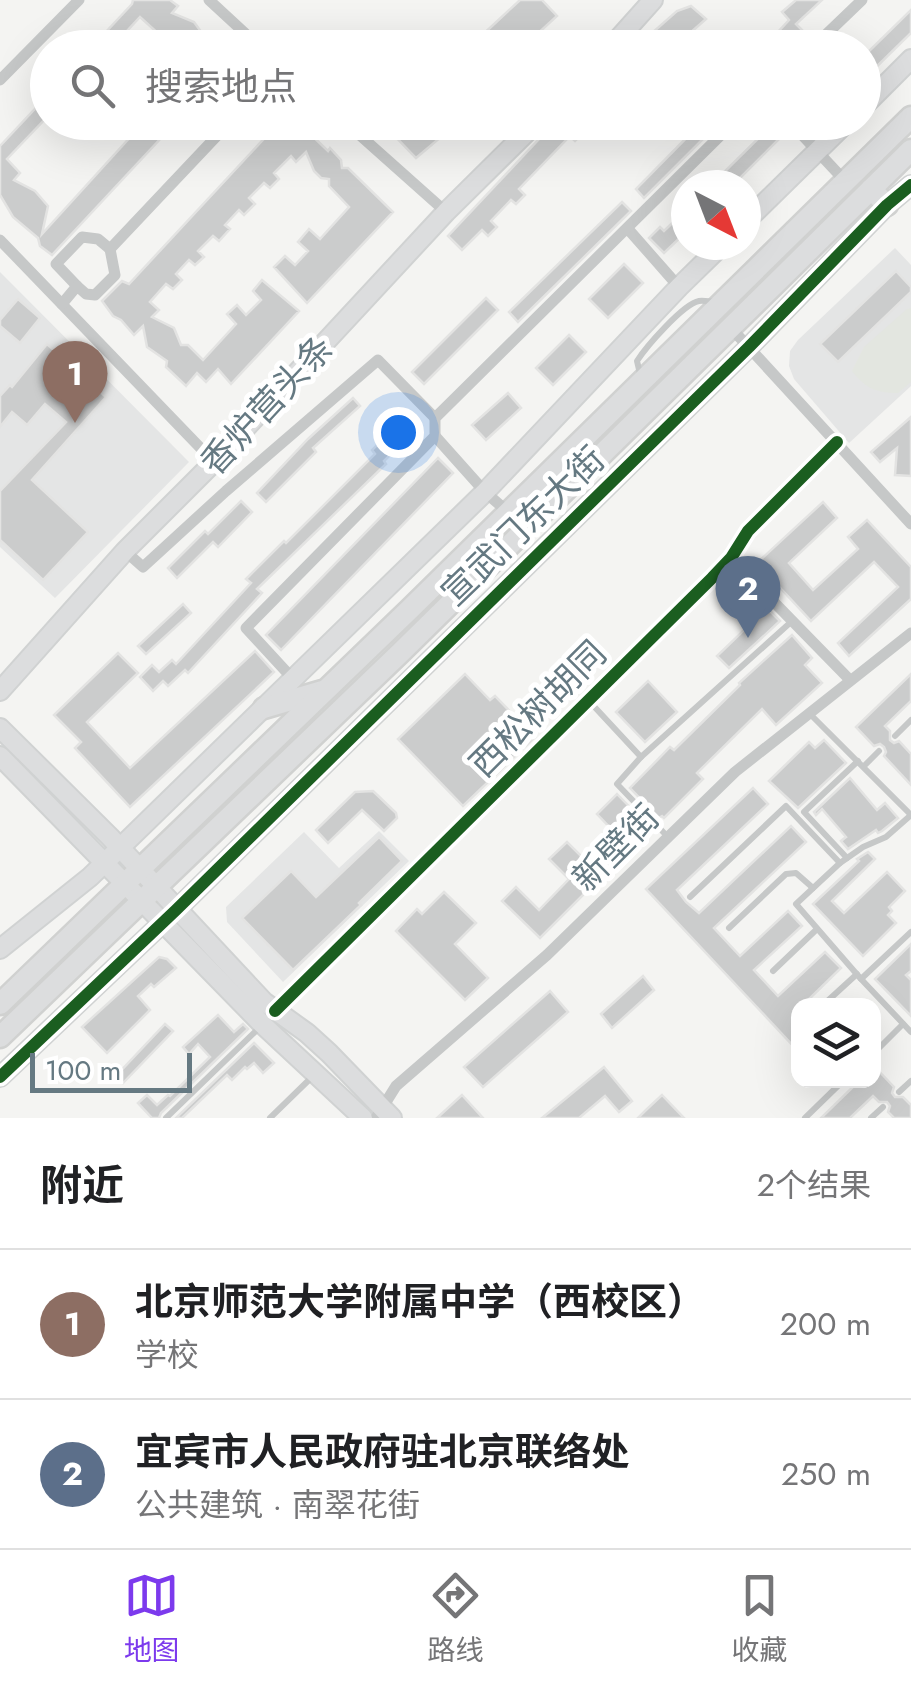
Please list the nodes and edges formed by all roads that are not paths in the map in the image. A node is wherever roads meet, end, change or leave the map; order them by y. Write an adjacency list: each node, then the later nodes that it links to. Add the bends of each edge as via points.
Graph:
1 (208, 0): 6 (street)
2 (653, 0): 7 (street)
3 (862, 0): 8 (street)
4 (75, 2): 5 (street)
5 (48, 30)
6 (240, 30)
7 (626, 30)
8 (831, 30)
9 (30, 49): 11 (street)
10 (911, 59): 12 (street)
11 (0, 80)
12 (881, 89)
13 (911, 117): 22 (main road, 宣武门东大街)
14 (213, 140): 30 (street)
15 (365, 140): 27 (street)
16 (518, 140): 27 (street, 香炉营头条)
17 (716, 140): 28 (street)
18 (807, 140): 21 (street)
19 (829, 140): 21 (street)
20 (911, 150): 24 (main road, 宣武门东大街)
21 (818, 151): 22 (street); 26 (street)
22 (846, 182): 42 (main road, 宣武门东大街)
23 (911, 184): 25 (street, 宣武门东大街)
24 (871, 189): 25 (main road); 35 (main road, 宣武门东大街)
25 (887, 206): 36 (street, 宣武门东大街)
26 (761, 207)
27 (446, 212): 40 (street, 香炉营头条)
28 (628, 229): 33 (street); 37 (street)
29 (0, 240): 34 (street)
30 (110, 248): 32 (street, via 115,276 95,295); 32 (street, via 82,237 63,255 56,264)
31 (707, 260): 33 (street, 宣武门东大街)
32 (77, 286): 34 (street)
33 (679, 287): 41 (street, 宣武门东大街)
34 (62, 304): 40 (street)
35 (731, 328): 36 (street); 69 (main road, 宣武门东大街)
36 (749, 347): 39 (street); 71 (street, 宣武门东大街)
37 (436, 418): 38 (street); 44 (street, via 378,360 142,568)
38 (434, 436): 41 (street); 48 (street, via 246,628)
39 (836, 442): 43 (street); 45 (street, 西松树胡同, via 748,531)
40 (214, 462): 44 (street, 香炉营头条)
41 (485, 492): 42 (street); 48 (street, 宣武门东大街)
42 (508, 512): 50 (main road, 宣武门东大街)
43 (911, 524)
44 (125, 551): 51 (street, 香炉营头条)
45 (731, 558): 46 (street); 52 (street, 西松树胡同)
46 (792, 621): 49 (street); 60 (lane)
47 (911, 633): 49 (street, 新壁街)
48 (294, 679): 53 (street, 宣武门东大街)
49 (850, 680): 54 (street, 新壁街)
50 (324, 690): 53 (main road); 67 (main road, 宣武门东大街)
51 (0, 691)
52 (589, 700): 60 (lane); 80 (street, 西松树胡同)
53 (264, 708): 64 (street, 宣武门东大街)
54 (808, 712): 61 (lane); 63 (street, 新壁街)
55 (911, 720): 57 (lane)
56 (0, 728): 64 (street)
57 (894, 736)
58 (879, 752): 61 (lane)
59 (0, 756): 66 (street)
60 (642, 757): 63 (lane, via 617,784)
61 (861, 764): 62 (lane); 65 (lane, via 804,812)
62 (911, 814): 65 (lane)
63 (668, 836): 90 (street, 新壁街, via 547,955 396,1086)
64 (119, 848): 66 (street, 宣武门东大街); 67 (street)
65 (844, 860): 68 (lane); 70 (lane, via 786,806)
66 (104, 862): 67 (street); 75 (street, 宣武门东大街)
67 (132, 877): 69 (street); 79 (main road, 宣武门东大街)
68 (813, 888): 72 (lane, via 791,872); 73 (lane, via 796,904)
69 (148, 893): 71 (street); 82 (main road, 宣武门东大街)
70 (690, 897)
71 (170, 916): 80 (street); 85 (street, 宣武门东大街)
72 (729, 928)
73 (818, 929): 76 (lane); 77 (lane)
74 (911, 932): 77 (lane)
75 (0, 949)
76 (773, 971)
77 (859, 976): 78 (lane); 81 (lane)
78 (832, 998)
79 (0, 1003)
80 (268, 1018): 84 (street); 90 (street, via 318,1043); 91 (lane)
81 (908, 1027): 83 (lane)
82 (0, 1037)
83 (881, 1047)
84 (316, 1073): 92 (lane); 93 (street)
85 (0, 1077)
86 (911, 1081): 88 (lane)
87 (836, 1088): 94 (lane)
88 (899, 1092)
89 (884, 1106): 95 (lane)
90 (383, 1115)
91 (166, 1118)
92 (270, 1118)
93 (364, 1118)
94 (805, 1118)
95 (872, 1118)

